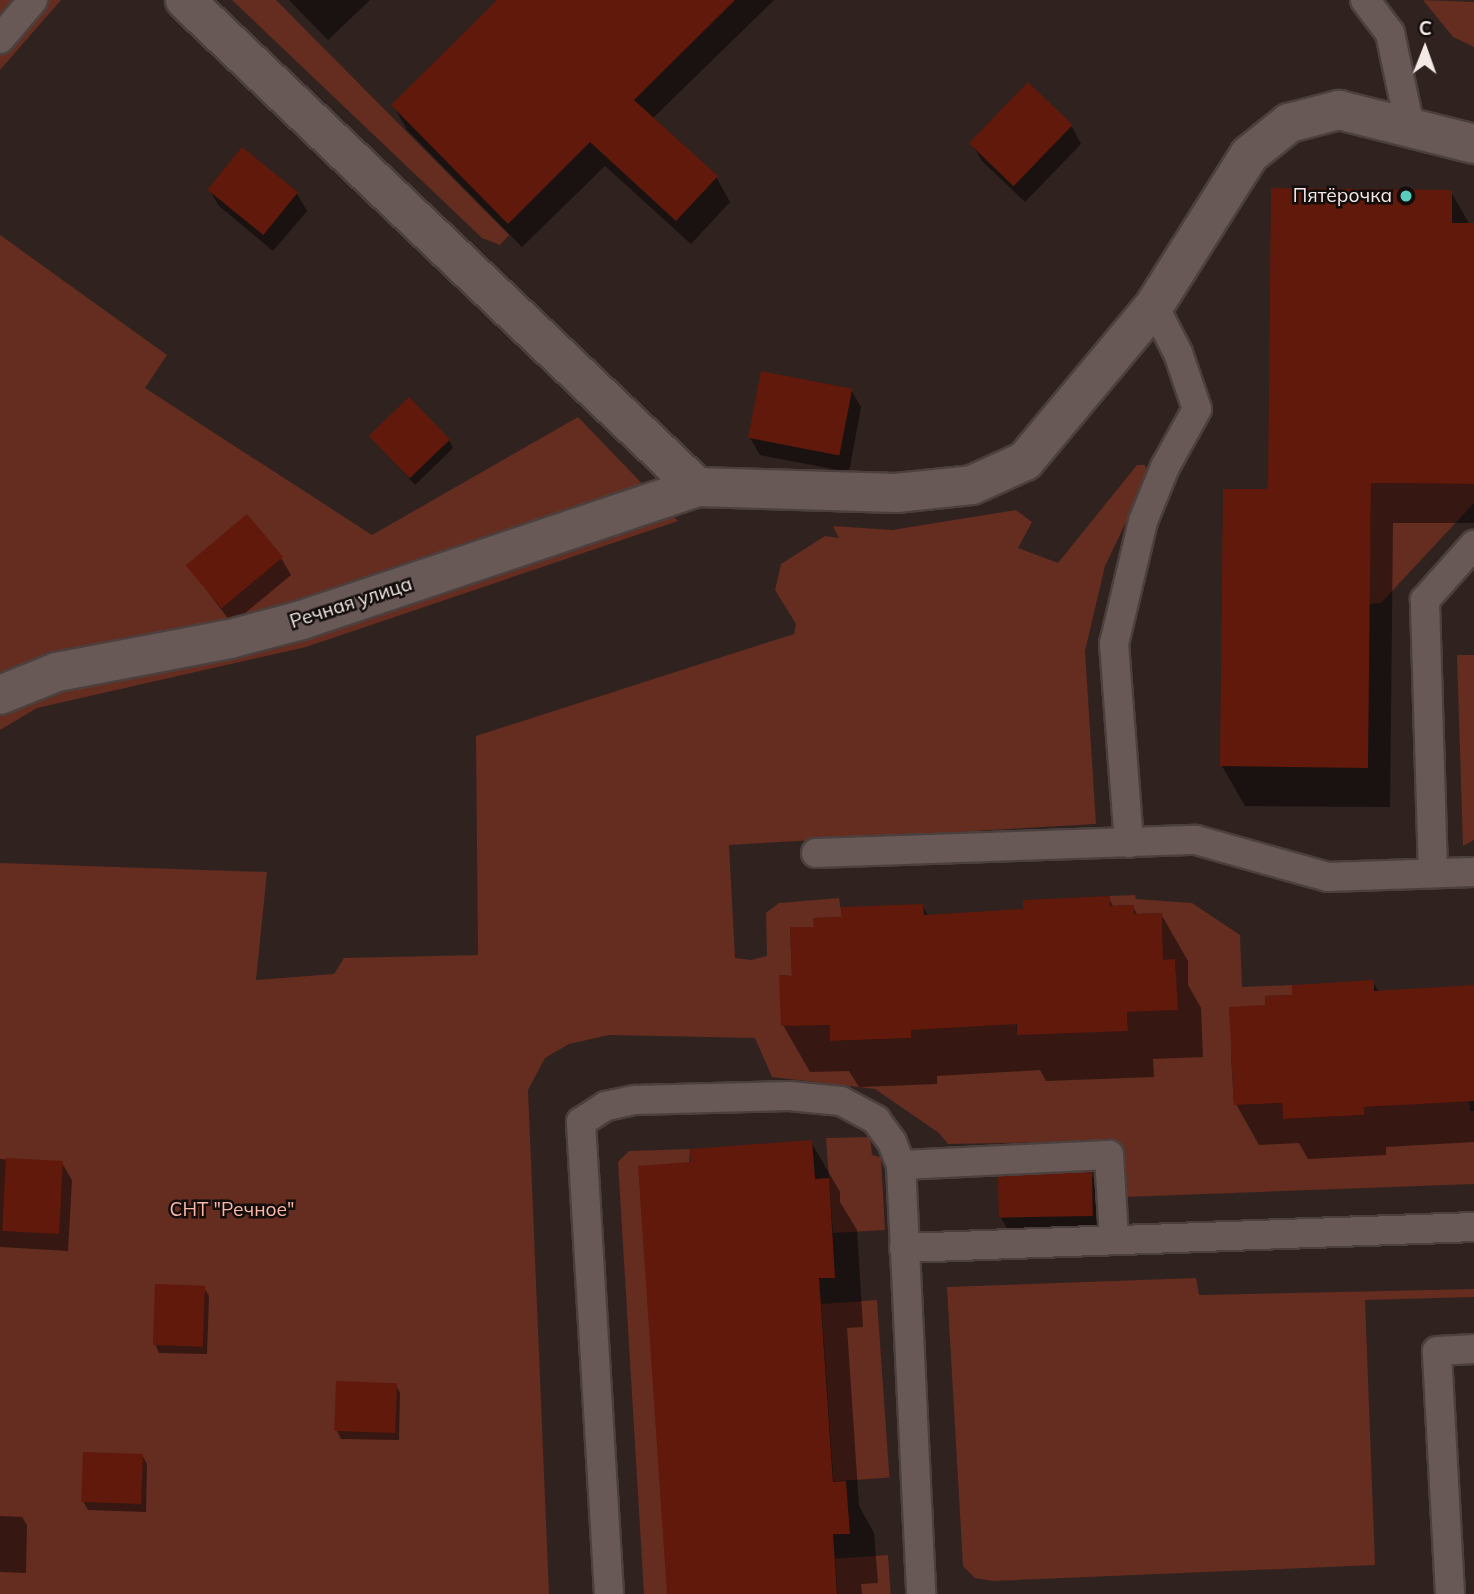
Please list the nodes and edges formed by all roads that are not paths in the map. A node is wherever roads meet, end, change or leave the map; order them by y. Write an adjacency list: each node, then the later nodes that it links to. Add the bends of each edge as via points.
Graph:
1 (33, 0): 4 (lane)
2 (185, 0): 8 (street)
3 (1365, 0): 5 (lane, via 1390,33)
4 (0, 39)
5 (1410, 127): 6 (street); 7 (street, via 1339,110 1289,123 1249,155)
6 (1474, 144)
7 (1154, 306): 8 (street, via 1025,461 972,485 896,493); 11 (lane, via 1178,353 1197,410 1165,467 1143,522 1114,645)
8 (696, 487): 10 (street, Речная улица, via 302,620 230,639 57,672)
9 (1474, 545): 14 (lane, via 1425,600)
10 (0, 695)
11 (1129, 843): 12 (lane); 14 (lane, via 1196,840 1328,877)
12 (816, 853)
13 (1474, 872): 14 (lane)
14 (1433, 873)
15 (901, 1165): 17 (lane, via 1109,1155); 18 (lane); 20 (lane, via 876,1120 841,1101 789,1096 635,1100 606,1106 581,1122)
16 (1474, 1227): 17 (lane)
17 (1114, 1240): 18 (lane)
18 (904, 1248): 21 (lane)
19 (1474, 1349): 22 (lane, via 1437,1351)
20 (608, 1594)
21 (921, 1594)
22 (1450, 1594)

